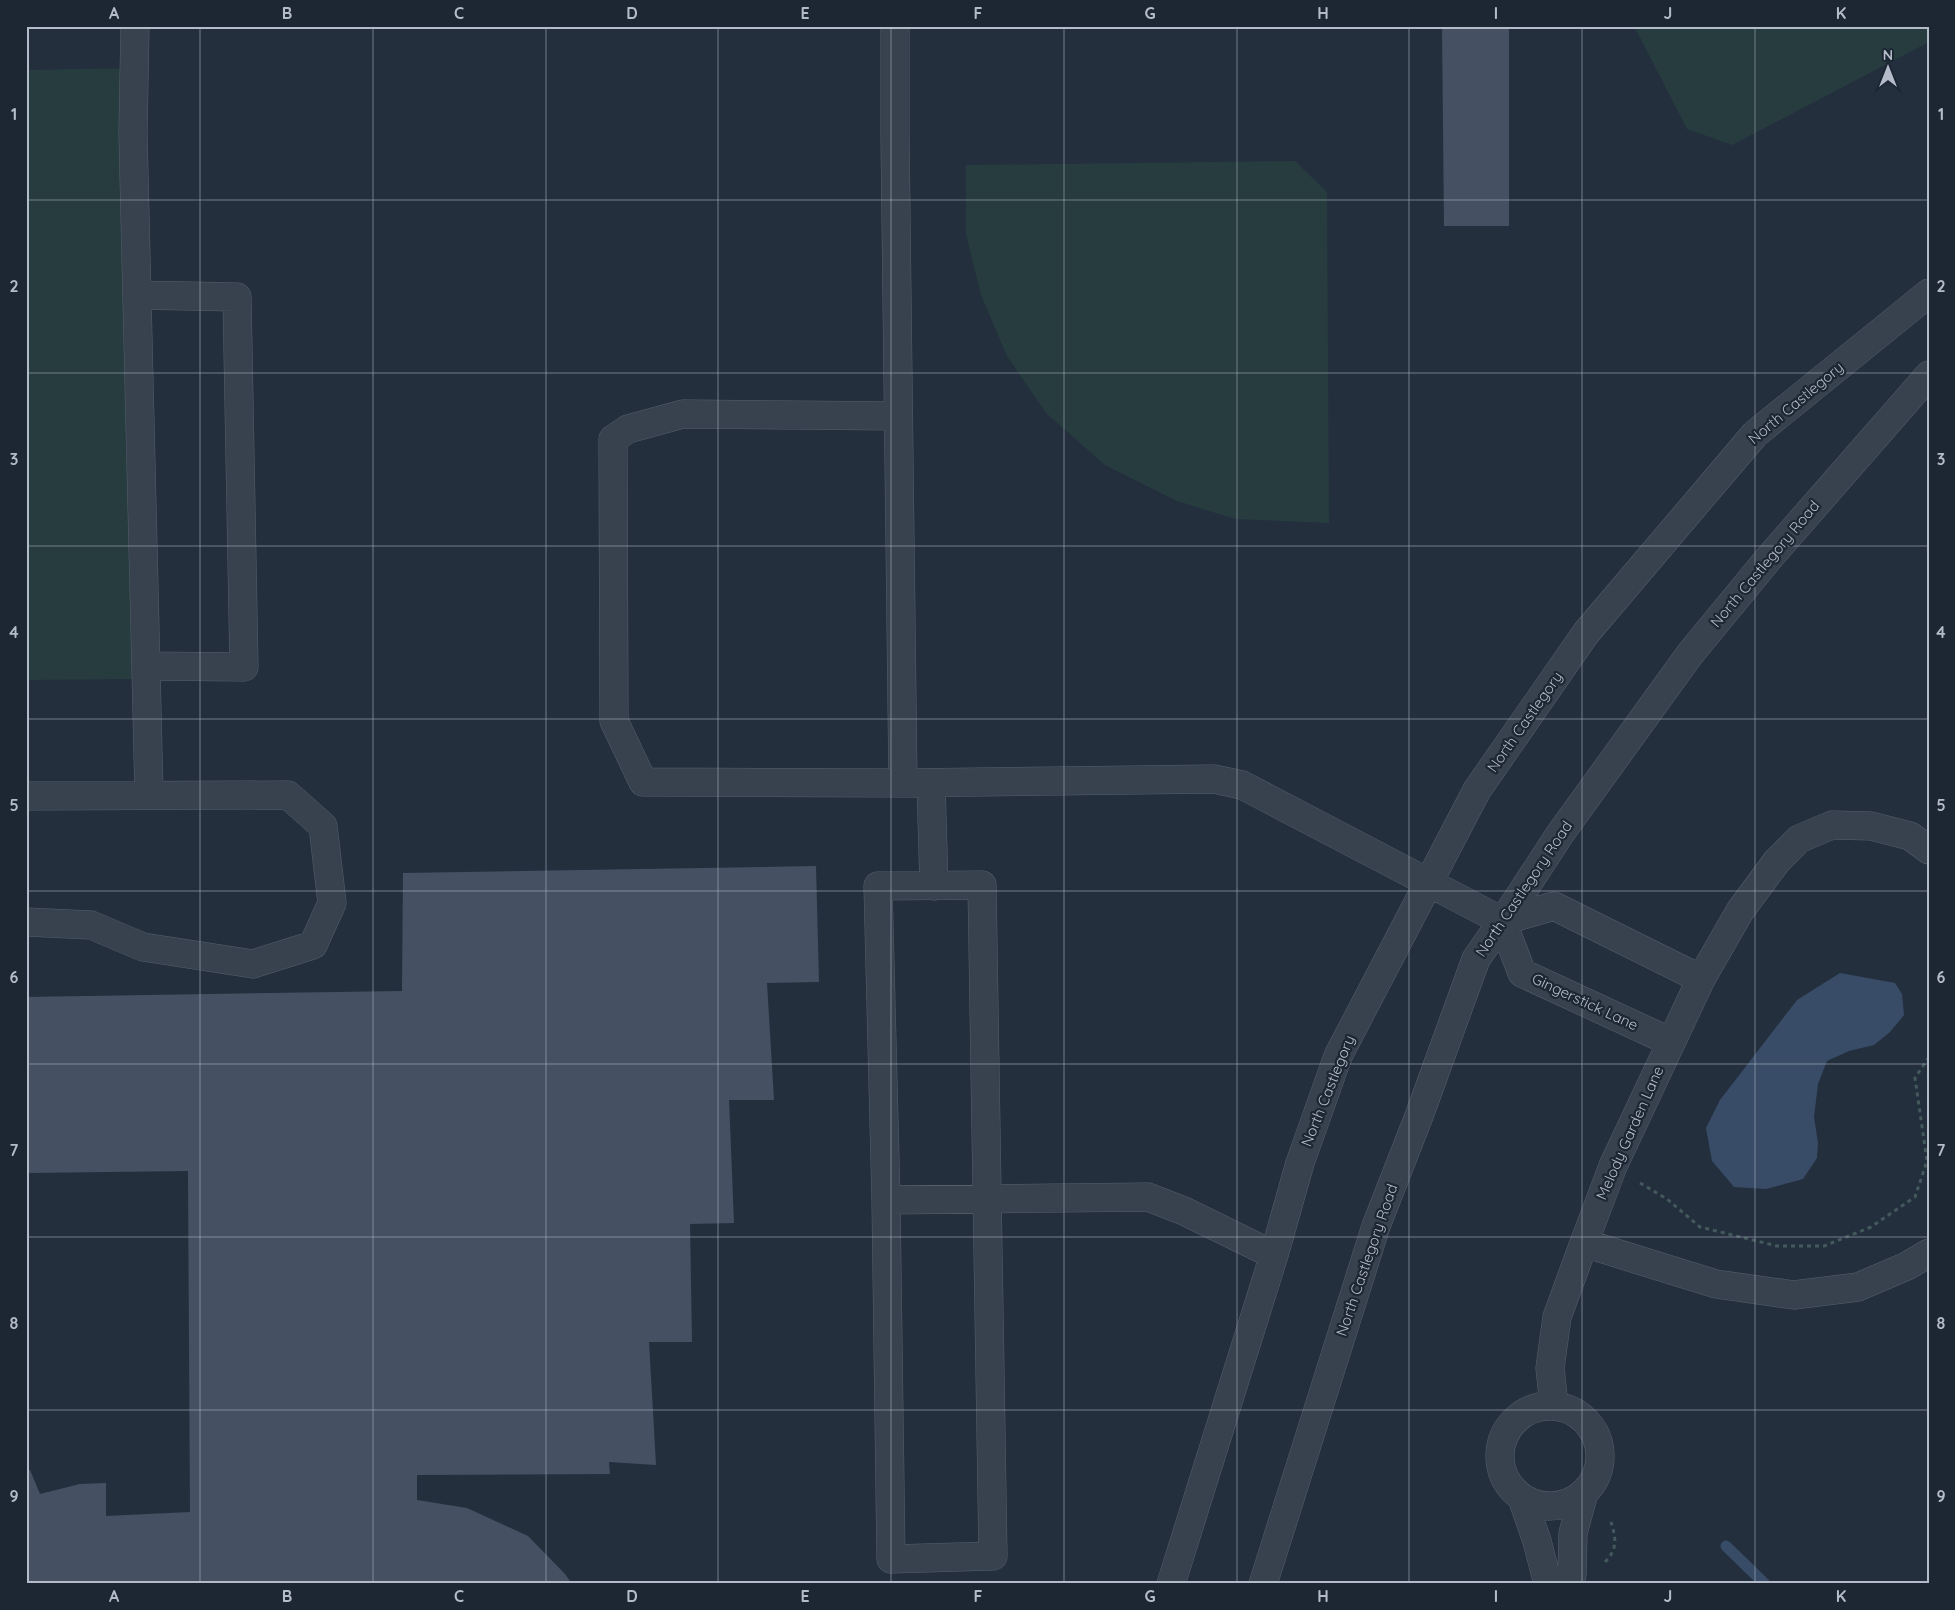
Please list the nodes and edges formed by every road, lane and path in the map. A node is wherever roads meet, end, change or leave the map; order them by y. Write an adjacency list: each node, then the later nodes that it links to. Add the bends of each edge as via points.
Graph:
1 (135, 26): 4 (street, via 133,133)
2 (895, 26): 6 (street)
3 (1929, 293): 13 (street, North Castlegory, via 1755,434 1586,633 1477,790)
4 (137, 295): 7 (street); 7 (street, via 237,297 244,667)
5 (1929, 374): 15 (street, North Castlegory Road, via 1690,654)
6 (898, 416): 8 (street); 8 (street, via 683,414 628,429 613,439 614,721 643,782)
7 (146, 666): 10 (street)
8 (903, 783): 9 (street)
9 (931, 783): 13 (street, via 1214,779 1242,785); 14 (street)
10 (149, 795): 11 (street); 16 (street, via 288,795 323,826 332,903 313,945 253,964 143,947 91,925)
11 (26, 796)
12 (1929, 850): 17 (street, Melody Garden Lane, via 1910,836 1871,826 1832,825 1799,839 1776,861 1740,911)
13 (1429, 882): 15 (street); 25 (street, North Castlegory, via 1338,1056 1300,1163)
14 (934, 886): 21 (street, via 982,885); 22 (street, via 878,886)
15 (1502, 920): 17 (street, via 1554,906); 18 (street, Gingerstick Lane, via 1522,973); 30 (street, North Castlegory Road, via 1476,959 1376,1226)
16 (26, 922)
17 (1701, 979): 18 (street, Melody Garden Lane)
18 (1671, 1042): 20 (street, Melody Garden Lane)
19 (1929, 1057): 20 (path, via 1915,1078 1926,1161 1915,1196 1871,1227 1824,1246 1777,1246 1700,1227 1667,1200)
20 (1613, 1166): 23 (street, Melody Garden Lane)
21 (986, 1199): 22 (street); 22 (street, via 993,1556 891,1559); 25 (street, via 1148,1197)
22 (886, 1200)
23 (1584, 1243): 24 (street, via 1716,1284 1794,1295 1858,1287); 26 (street, Melody Garden Lane, via 1557,1316 1550,1368)
24 (1929, 1253)
25 (1274, 1255): 29 (street)
26 (1554, 1406): 27 (street, via 1578,1414 1599,1442 1600,1459 1595,1480); 28 (street, via 1537,1408 1521,1415 1508,1428 1501,1444 1502,1470 1510,1486)
27 (1584, 1493): 28 (street, via 1569,1503 1551,1506); 32 (street, via 1573,1533)
28 (1522, 1498): 31 (street)
29 (1170, 1584)
30 (1263, 1584)
31 (1548, 1584)
32 (1570, 1584)

